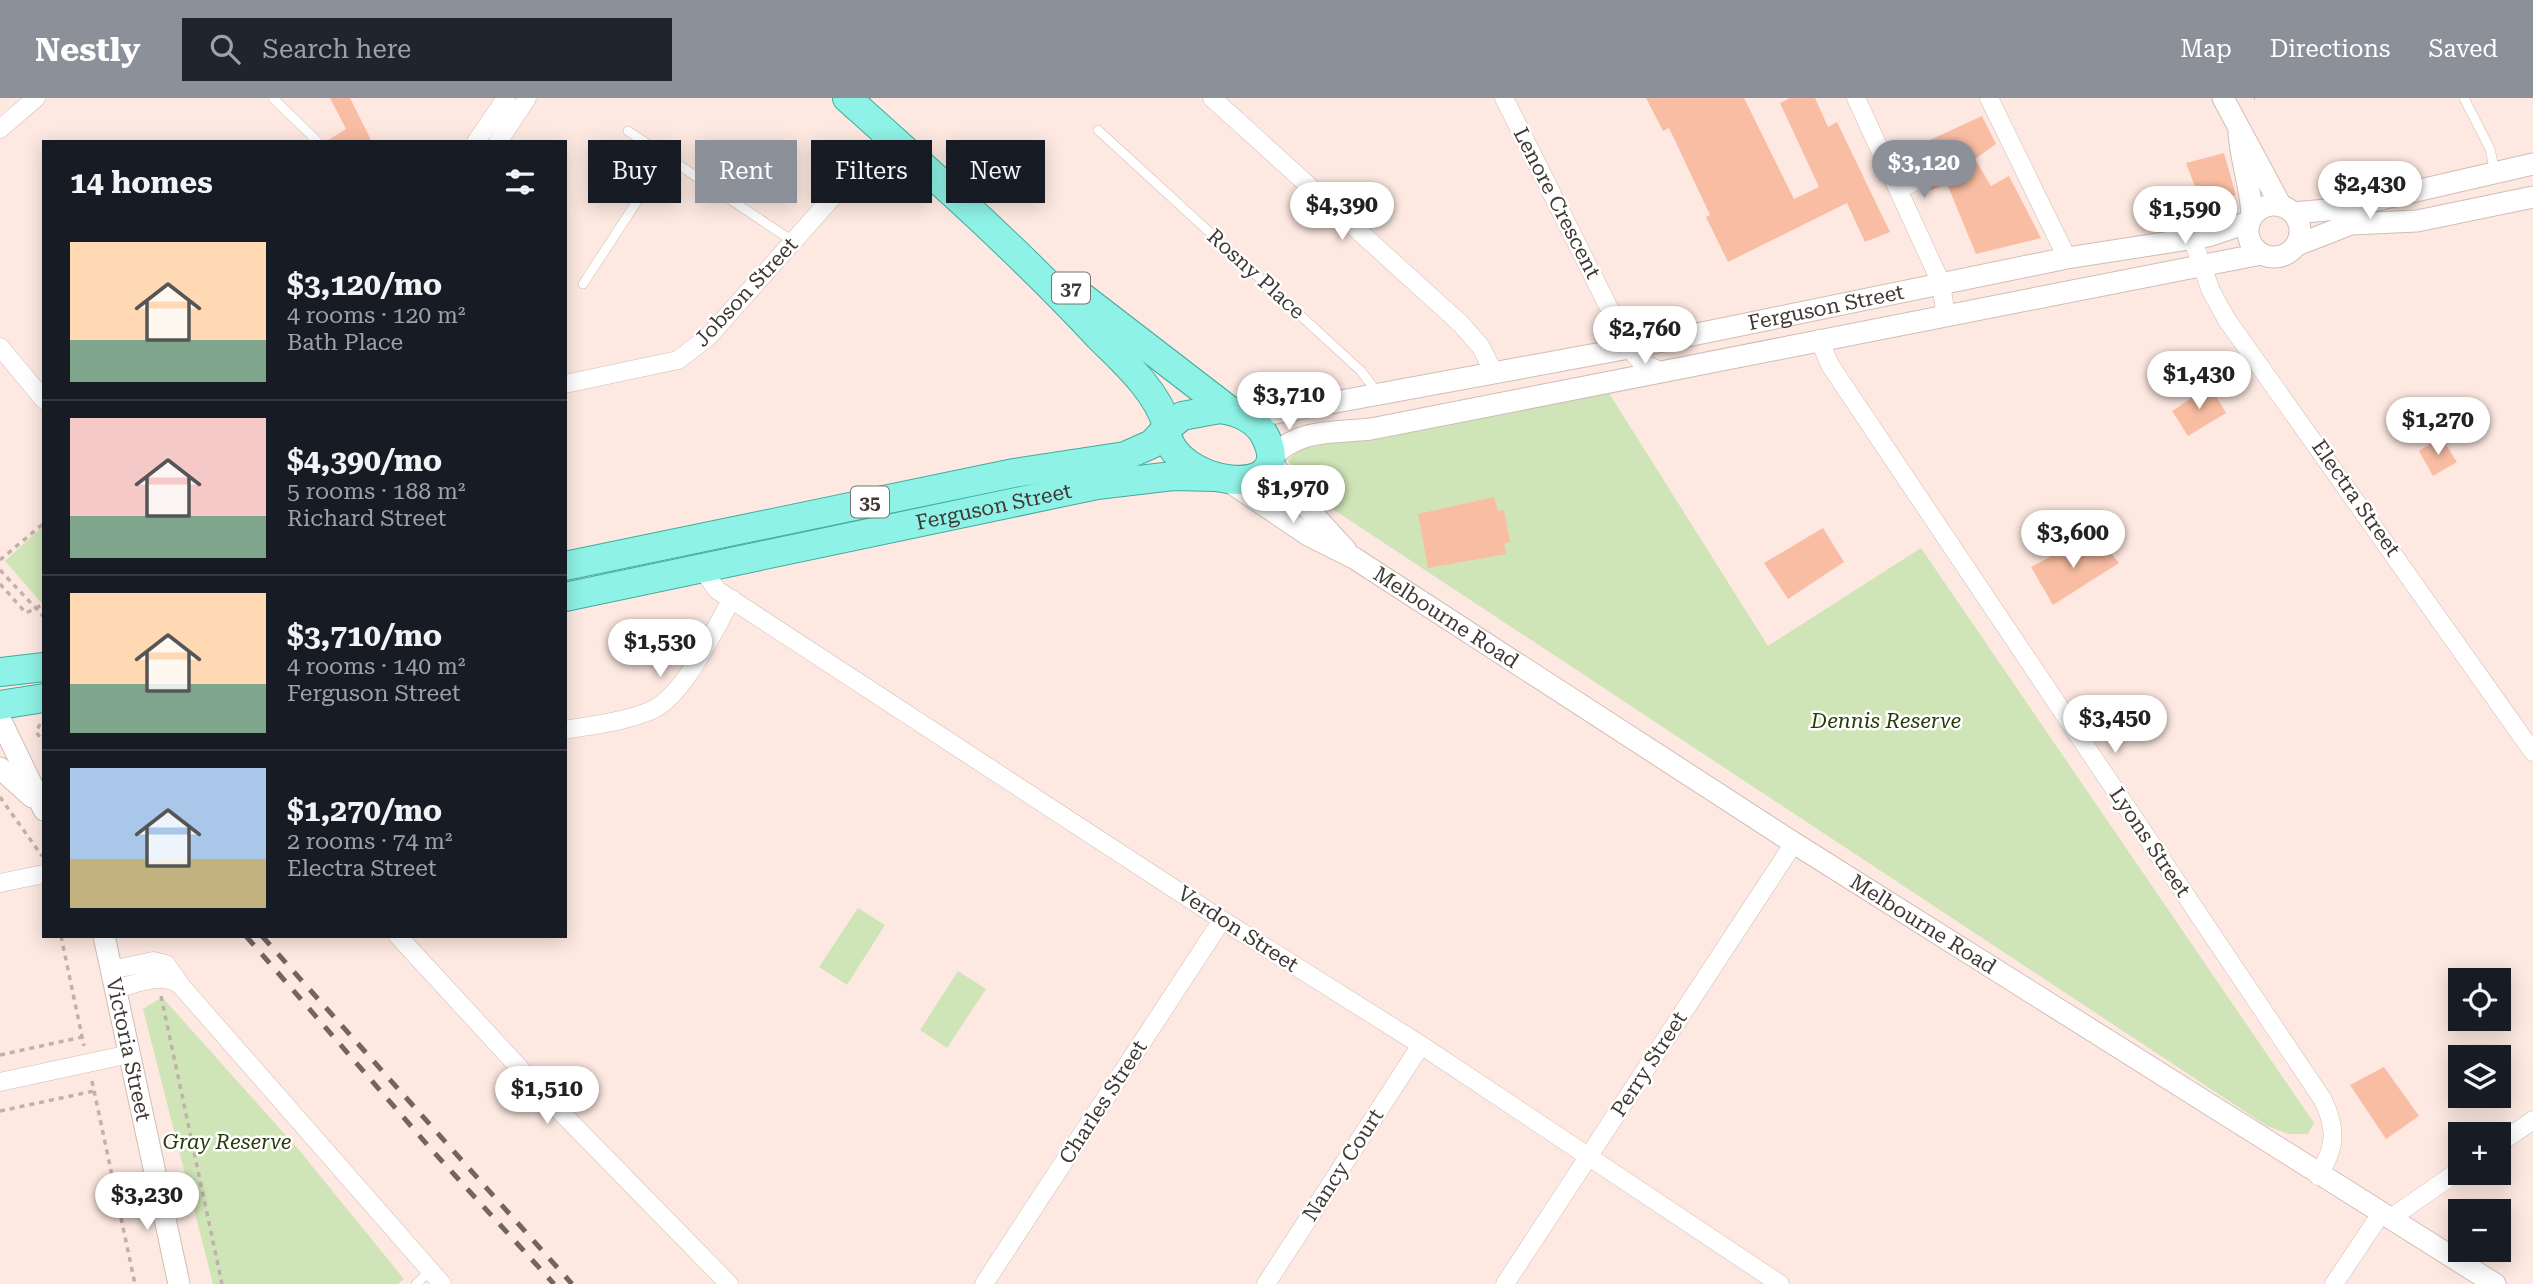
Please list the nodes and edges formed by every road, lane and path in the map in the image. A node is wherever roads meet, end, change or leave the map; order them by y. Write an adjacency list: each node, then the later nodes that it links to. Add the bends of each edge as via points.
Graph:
1 (36, 98): 12 (street)
2 (273, 98): 17 (lane)
3 (506, 98): 18 (street)
4 (527, 98): 19 (street)
5 (847, 98): 16 (main road, 37)
6 (1212, 98): 44 (street, via 1461,324)
7 (1504, 98): 42 (street, Lenore Crescent)
8 (1856, 98): 25 (street)
9 (1989, 98): 35 (street)
10 (2223, 98): 15 (street)
11 (2464, 98): 23 (lane, via 2490,149)
12 (0, 129)
13 (1098, 130): 46 (lane, Rosny Place, via 1362,371)
14 (628, 131): 20 (lane)
15 (2239, 131): 28 (street); 29 (street)
16 (888, 135): 30 (main road, 37); 32 (street, Jobson Street)
17 (316, 140)
18 (477, 140)
19 (499, 140)
20 (641, 140)
21 (2533, 164): 23 (street)
22 (681, 167): 32 (lane)
23 (2495, 172): 28 (street, via 2338,208)
24 (1919, 185): 25 (lane)
25 (1900, 193): 37 (street)
26 (2533, 197): 33 (street, via 2417,220 2351,223)
27 (636, 203): 38 (lane)
28 (2287, 209): 29 (street, 35, via 2265,206); 33 (street, via 2301,232)
29 (2251, 219): 31 (street, Ferguson Street / 35); 34 (street, via 2249,240)
30 (994, 230): 48 (main road, 37); 49 (main road, 37, via 1138,378)
31 (2192, 238): 35 (street, Ferguson Street / 35); 36 (street, Electra Street)
32 (794, 242): 45 (street, Jobson Street, via 708,337 678,360)
33 (2297, 245): 34 (street, 35, via 2281,257)
34 (2261, 254): 36 (street, Ferguson Street / 35)
35 (2067, 258): 37 (street, Ferguson Street / 35)
36 (2201, 265): 39 (street, Ferguson Street / 35); 73 (street, Electra Street, via 2227,320)
37 (1941, 283): 39 (street); 42 (street, Ferguson Street / 35)
38 (583, 284)
39 (1946, 317): 40 (street, Ferguson Street / 35)
40 (1819, 339): 43 (street, Ferguson Street / 35); 99 (street, Lyons Street, via 1830,365 2323,1100 2333,1120 2333,1135 2330,1157)
41 (0, 347): 47 (street)
42 (1629, 348): 43 (street, Lenore Crescent, via 1642,363); 44 (street, Ferguson Street / 35)
43 (1660, 370): 50 (street, Ferguson Street / 35, via 1371,429 1306,435)
44 (1493, 371): 46 (street, Ferguson Street / 35)
45 (567, 384)
46 (1378, 394): 48 (street, Ferguson Street / 35, via 1264,415)
47 (42, 398)
48 (1233, 412): 49 (main road, 35, via 1198,412); 50 (main road, via 1262,430)
49 (1167, 427): 51 (main road, via 1170,441 1186,462); 53 (main road, Ferguson Street / 35, via 1152,444 1125,456 1014,473)
50 (1270, 460): 51 (main road, 35, via 1256,478); 54 (street, Melbourne Road, via 1314,517)
51 (1222, 479): 54 (street, Melbourne Road, via 1308,535); 57 (main road, Ferguson Street / 35, via 1173,476 1097,485)
52 (42, 525): 55 (path)
53 (695, 538): 56 (main road, Ferguson Street / 35); 57 (main road)
54 (1354, 558): 77 (street, Melbourne Road)
55 (0, 560)
56 (567, 566)
57 (702, 569): 60 (main road, Ferguson Street / 35); 61 (street, Verdon Street, via 709,583)
58 (0, 570): 63 (path)
59 (0, 583): 63 (path, via 26,613)
60 (567, 597)
61 (732, 599): 71 (street, via 667,701 642,713); 81 (street, Verdon Street)
62 (42, 605): 63 (path)
63 (36, 607): 64 (path)
64 (42, 614)
65 (42, 667): 66 (main road)
66 (0, 672)
67 (42, 698): 68 (main road)
68 (0, 705)
69 (0, 719): 76 (street)
70 (42, 722): 72 (path, via 36,732)
71 (567, 730)
72 (42, 740)
73 (2533, 752)
74 (0, 768): 76 (street)
75 (0, 797): 78 (path)
76 (41, 806)
77 (1794, 843): 98 (street, Perry Street); 99 (street, Melbourne Road)
78 (42, 859)
79 (42, 874): 80 (street)
80 (0, 883)
81 (1222, 920): 89 (street, Verdon Street); 108 (street, Charles Street)
82 (61, 938): 88 (path)
83 (104, 938): 85 (street, Victoria Street)
84 (400, 938): 107 (street, via 549,1100)
85 (113, 979): 86 (street); 87 (street, via 160,962); 90 (street, Victoria Street)
86 (157, 979): 87 (street); 105 (path)
87 (182, 986): 102 (street)
88 (82, 1037): 91 (path); 92 (path)
89 (1421, 1045): 98 (street, Verdon Street); 109 (street, Nancy Court)
90 (130, 1054): 92 (street); 104 (street, Victoria Street)
91 (0, 1055)
92 (88, 1063): 93 (street); 94 (path)
93 (0, 1083)
94 (94, 1091): 95 (path); 103 (path)
95 (0, 1111)
96 (2533, 1120): 97 (street)
97 (2511, 1136)
98 (1588, 1157): 110 (street, Perry Street); 111 (street, Verdon Street)
99 (2318, 1176): 101 (street, Melbourne Road)
100 (2448, 1177): 101 (street)
101 (2387, 1215): 112 (street); 113 (street, Melbourne Road)
102 (436, 1278): 106 (lane)
103 (135, 1284)
104 (179, 1284)
105 (222, 1284)
106 (416, 1284)
107 (729, 1284)
108 (984, 1284)
109 (1266, 1284)
110 (1505, 1284)
111 (1780, 1284)
112 (2334, 1284)
113 (2494, 1284)

